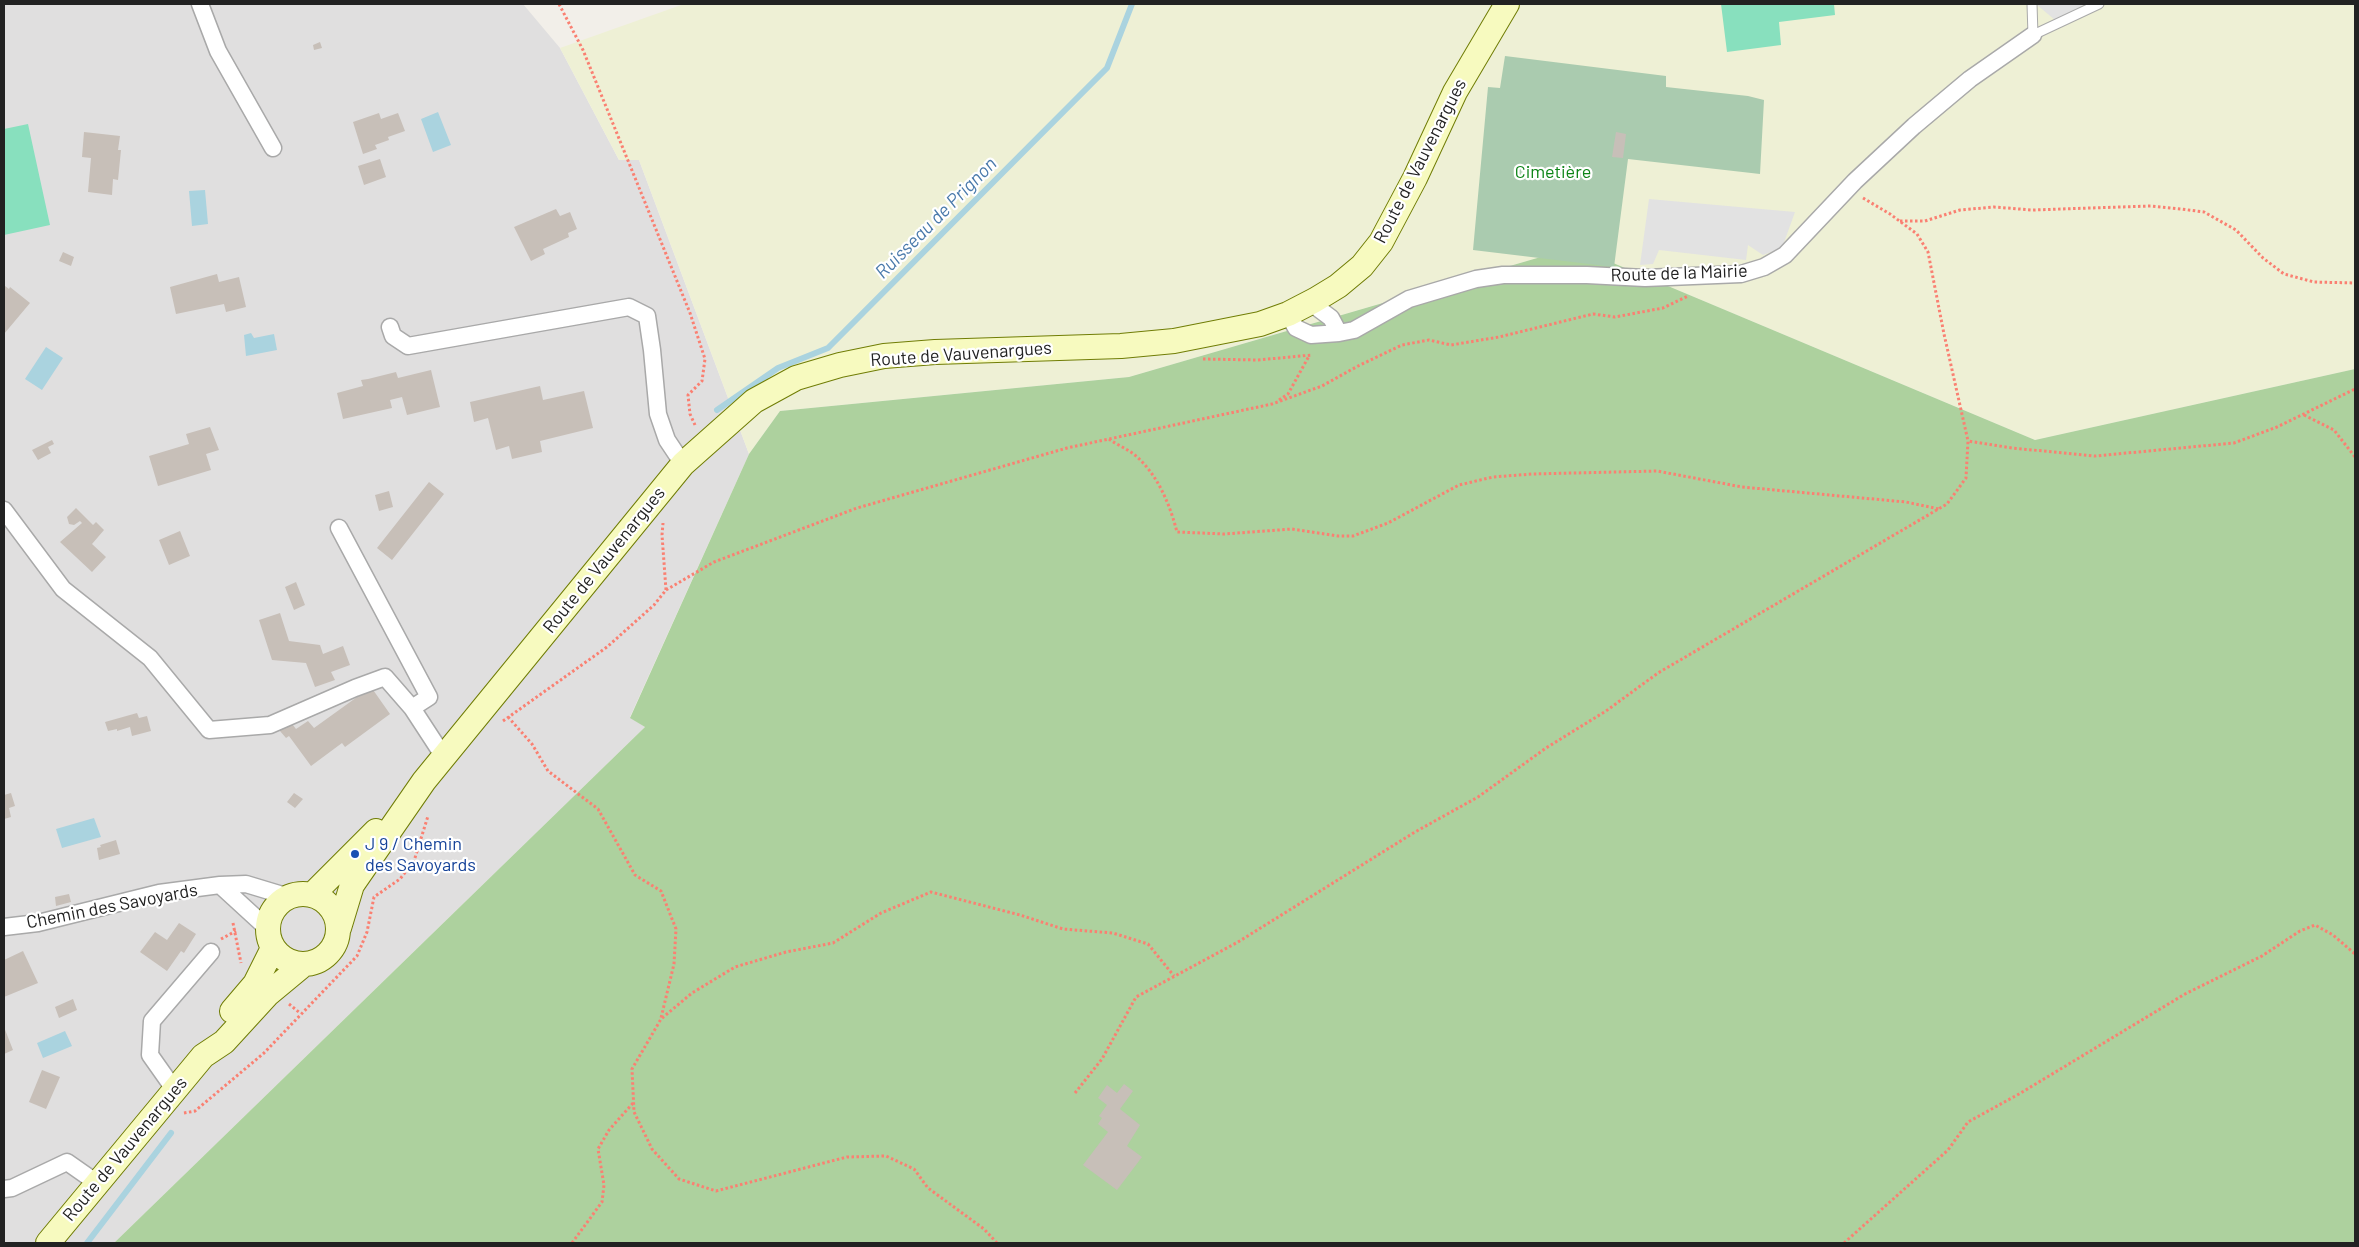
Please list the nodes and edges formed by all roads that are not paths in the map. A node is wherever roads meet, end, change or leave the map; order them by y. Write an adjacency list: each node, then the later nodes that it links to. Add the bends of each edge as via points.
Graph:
1 (200, 4): 6 (street, via 218,50)
2 (1507, 4): 7 (main road, Route de Vauvenargues, via 1455,92 1381,242 1362,266)
3 (2032, 4): 5 (lane)
4 (2100, 4): 5 (lane, Route de la Mairie)
5 (2033, 35): 10 (street, Route de la Mairie, via 1970,79 1914,126 1847,189 1785,255 1764,267 1741,274 1645,278 1494,276 1409,299 1354,330)
6 (273, 148)
7 (1315, 300): 8 (main road, Route de Vauvenargues); 10 (street)
8 (1288, 314): 10 (street, Route de la Mairie, via 1296,328 1311,335); 11 (main road, Route de Vauvenargues, via 1260,324 1174,341 1122,346 935,352 884,356 840,365 796,378 754,401)
9 (390, 328): 11 (street, via 393,336 408,346 630,307 647,316 658,414 667,440)
10 (1339, 333)
11 (683, 464): 15 (main road, Route de Vauvenargues)
12 (4, 510): 14 (street, via 63,589 150,658 209,730 270,725 385,677)
13 (339, 528): 14 (street, via 428,697)
14 (412, 708): 15 (street)
15 (444, 757): 16 (main road, Route de Vauvenargues)
16 (424, 781): 18 (main road, Route de Vauvenargues); 20 (main road, Route de Vauvenargues, via 352,885)
17 (220, 885): 18 (street, Chemin des Savoyards, via 246,884); 19 (street, Chemin des Savoyards, via 158,893 38,923); 21 (street, Chemin des Savoyards)
18 (301, 896): 20 (main road, via 322,900 331,907); 21 (main road, via 274,910)
19 (4, 927)
20 (339, 928): 23 (main road, via 332,949 324,958)
21 (271, 939): 23 (main road, via 281,957); 24 (main road, Route de Vauvenargues, via 255,984 214,1032)
22 (216, 946): 25 (street, via 152,1021 150,1055)
23 (303, 965): 24 (main road, Route de Vauvenargues, via 268,994 224,1042)
24 (203, 1056): 25 (main road, Route de Vauvenargues)
25 (174, 1089): 26 (main road, Route de Vauvenargues)
26 (97, 1183): 27 (street, via 67,1162); 28 (main road, Route de Vauvenargues)
27 (4, 1189)
28 (48, 1243)

